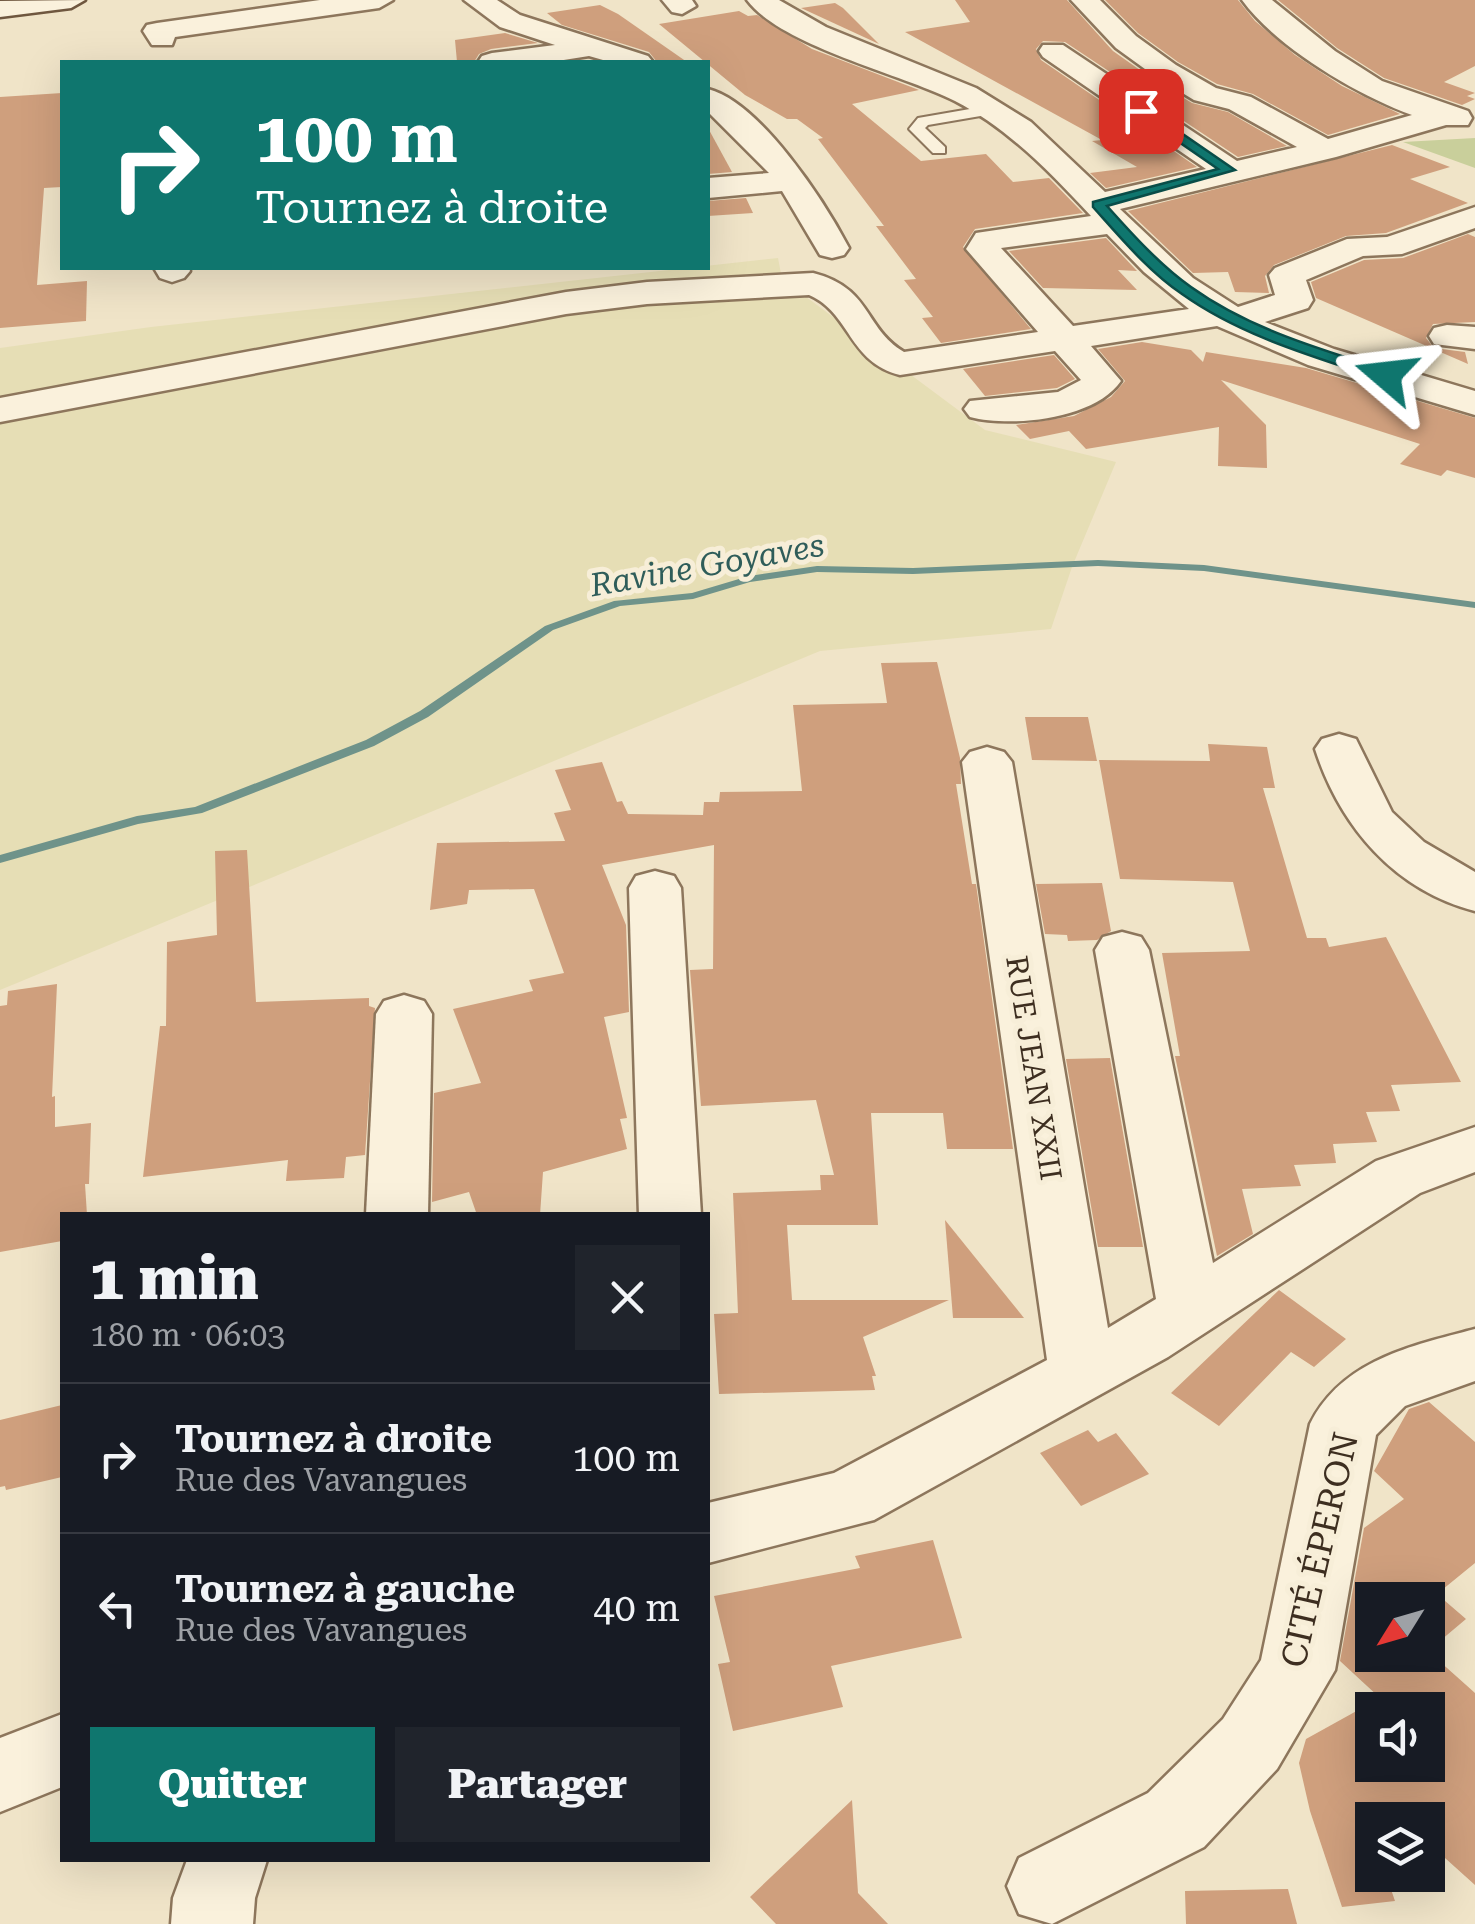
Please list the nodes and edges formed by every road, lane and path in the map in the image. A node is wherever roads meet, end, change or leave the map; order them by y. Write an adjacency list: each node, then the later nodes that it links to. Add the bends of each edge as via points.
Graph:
1 (71, 0): 7 (street)
2 (378, 0): 8 (street)
3 (478, 0): 9 (street, via 510,22)
4 (761, 0): 14 (street, via 820,36)
5 (1085, 0): 17 (street, via 1166,71)
6 (1256, 0): 15 (street, via 1357,81)
7 (0, 9)
8 (157, 32)
9 (596, 47): 11 (street); 12 (street)
10 (1053, 51): 18 (street)
11 (506, 60)
12 (632, 60)
13 (715, 108): 19 (street)
14 (994, 110): 16 (lane, via 924,122 917,129); 21 (street, via 1040,145)
15 (1461, 118): 17 (street)
16 (939, 150)
17 (1324, 150): 18 (street)
18 (1229, 170): 21 (street)
19 (791, 181): 20 (street); 23 (street)
20 (710, 188)
21 (1106, 214): 24 (street, via 1184,289); 25 (street, via 988,240 982,249)
22 (1475, 216): 24 (street, via 1390,247 1359,246 1287,275 1295,300)
23 (832, 248)
24 (1230, 317): 25 (street); 26 (street, via 1337,360)
25 (1066, 339): 27 (street, via 1102,381 1092,394); 28 (street, via 900,364 889,361 838,292 825,286 666,292 566,303)
26 (1475, 403)
27 (984, 409)
28 (0, 410)
29 (1339, 749): 32 (street, via 1347,777 1386,840)
30 (987, 762): 40 (street, RUE JEAN XXII)
31 (654, 888): 37 (street)
32 (1475, 894)
33 (1122, 950): 38 (street)
34 (404, 1014): 36 (street)
35 (1475, 1149): 38 (street, via 1398,1178)
36 (396, 1212)
37 (670, 1212)
38 (1190, 1310): 40 (street)
39 (1475, 1355): 45 (street, CITÉ ÉPERON, via 1381,1388 1344,1424 1297,1670 1250,1744 1176,1820)
40 (1082, 1373): 41 (street, via 849,1499)
41 (710, 1533)
42 (60, 1751): 43 (street)
43 (0, 1775)
44 (226, 1862): 46 (street)
45 (1048, 1886)
46 (212, 1924)

